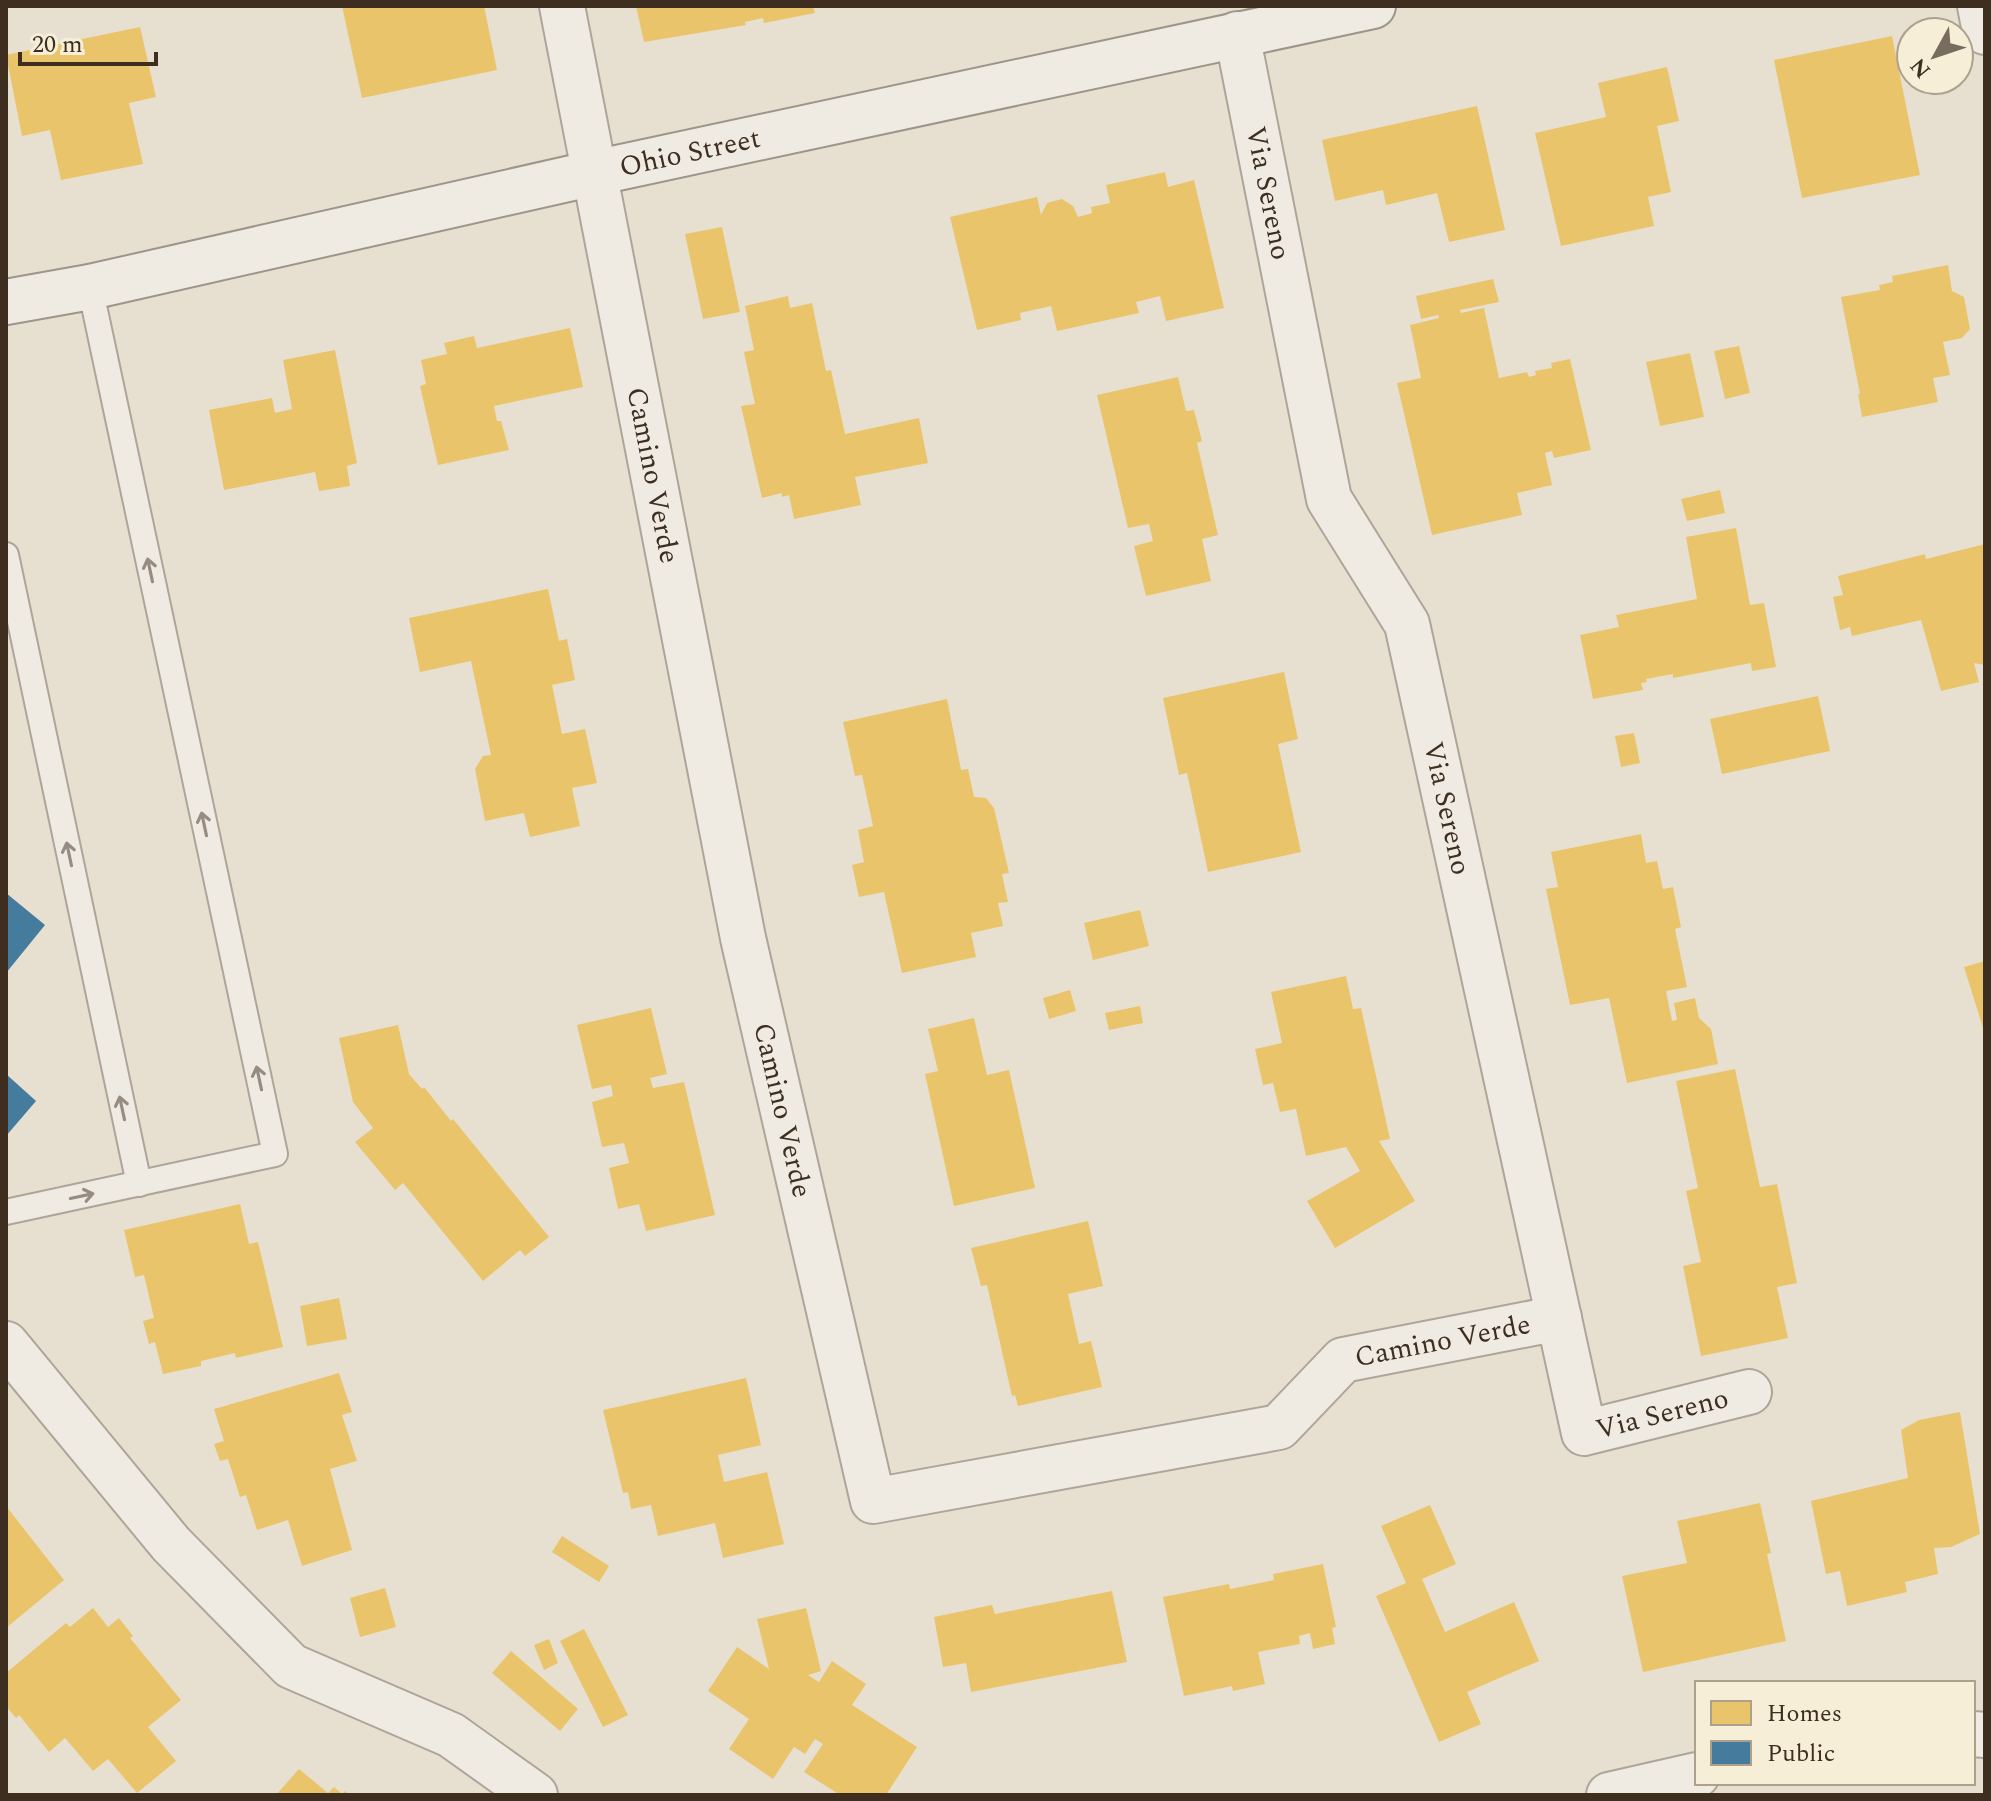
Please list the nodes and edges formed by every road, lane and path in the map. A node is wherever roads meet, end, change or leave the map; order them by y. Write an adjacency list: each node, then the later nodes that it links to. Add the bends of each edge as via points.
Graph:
1 (562, 6): 6 (street, Camino Verde)
2 (1373, 6): 5 (street, Ohio Street)
3 (1980, 6): 4 (street)
4 (1985, 32)
5 (1237, 34): 6 (street, Ohio Street); 12 (street, Via Sereno, via 1329,499 1407,624)
6 (594, 173): 7 (street, Ohio Street); 12 (street, Camino Verde, via 743,938 873,1501 1279,1427 1343,1360)
7 (90, 287): 8 (street, Ohio Street); 10 (lane, one-way to 7, via 275,1154)
8 (6, 302)
9 (6, 555): 10 (lane, one-way to 9)
10 (139, 1184): 11 (lane, one-way to 10)
11 (6, 1212)
12 (1559, 1318): 14 (street, Via Sereno, via 1584,1433)
13 (6, 1344): 16 (street, via 171,1544 291,1666 451,1735)
14 (1749, 1392)
15 (1695, 1775): 17 (street)
16 (535, 1795)
17 (1609, 1795)

